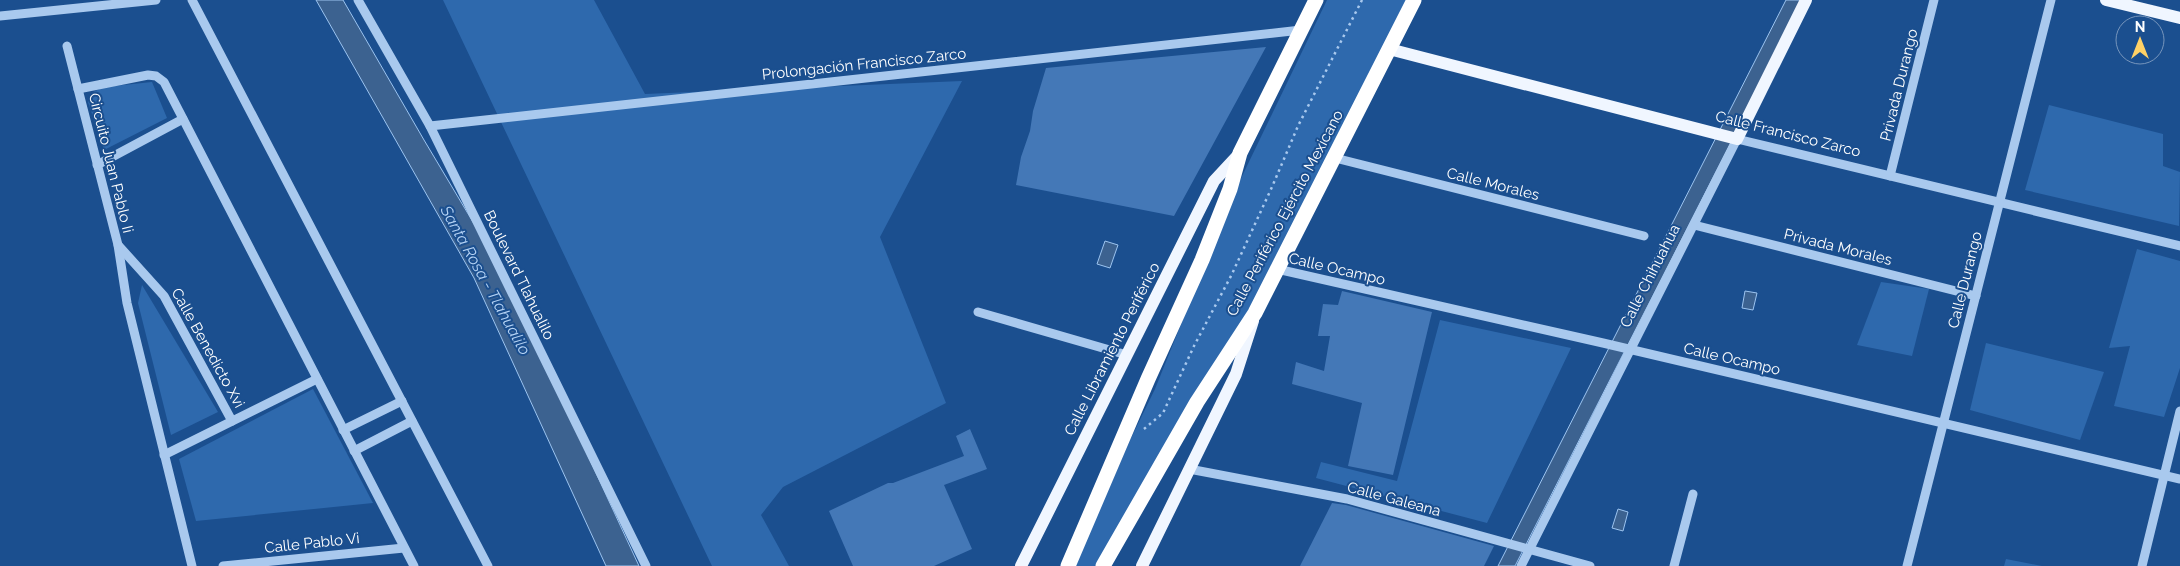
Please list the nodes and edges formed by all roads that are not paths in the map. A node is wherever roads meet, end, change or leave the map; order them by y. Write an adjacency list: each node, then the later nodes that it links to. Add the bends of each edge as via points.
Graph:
1 (156, 0): 10 (street)
2 (192, 0): 35 (street)
3 (358, 0): 17 (street, Boulevard Tlahualilo)
4 (1316, 0): 12 (highway)
5 (1414, 0): 14 (highway, Calle Periférico Ejército Mexicano)
6 (1806, 0): 18 (main road, Calle Chihuahua)
7 (1934, 0): 22 (street, Privada Durango)
8 (2050, 0): 23 (street, Calle Durango)
9 (2106, 0): 11 (main road)
10 (0, 16)
11 (2180, 18)
12 (1301, 30): 17 (street, Prolongación Francisco Zarco); 19 (highway)
13 (67, 46): 15 (street)
14 (1388, 49): 18 (main road, Calle Francisco Zarco); 20 (highway, Calle Periférico Ejército Mexicano)
15 (78, 89): 16 (street, Circuito Juan Pablo Ii, via 156,76 164,82); 21 (street, Circuito Juan Pablo Ii)
16 (182, 119): 21 (street); 34 (street, Circuito Juan Pablo Ii)
17 (430, 126): 53 (street, Boulevard Tlahualilo)
18 (1733, 138): 22 (street, Calle Francisco Zarco); 24 (street, Calle Chihuahua)
19 (1240, 152): 33 (main road, Calle Libramiento Periférico, via 1214,181); 55 (highway, via 1230,189 1202,260)
20 (1334, 158): 25 (street, Calle Morales); 28 (highway, Calle Periférico Ejército Mexicano)
21 (97, 164): 26 (street, Circuito Juan Pablo Ii)
22 (1890, 176): 23 (street, Calle Francisco Zarco)
23 (1999, 202): 27 (street, Calle Francisco Zarco); 29 (street, Calle Durango)
24 (1694, 225): 29 (street, Privada Morales); 32 (street, Calle Chihuahua)
25 (1644, 236)
26 (118, 245): 37 (street, Calle Benedicto Xvi, via 164,296); 42 (street, Circuito Juan Pablo Ii, via 127,303)
27 (2180, 246)
28 (1277, 269): 31 (highway, Calle Periférico Ejército Mexicano); 32 (street, Calle Ocampo)
29 (1976, 296): 39 (street, Calle Durango)
30 (978, 312): 33 (street)
31 (1255, 313): 43 (main road, via 1236,374); 56 (highway, Calle Periférico Ejército Mexicano, via 1197,402)
32 (1626, 349): 39 (street, Calle Ocampo); 48 (street, Calle Chihuahua)
33 (1127, 355): 54 (main road, Calle Libramiento Periférico)
34 (317, 379): 37 (street); 40 (street, Circuito Juan Pablo Ii)
35 (402, 401): 38 (street); 40 (street)
36 (2180, 411): 44 (street)
37 (232, 421): 42 (street)
38 (412, 421): 41 (street); 52 (street)
39 (1943, 423): 44 (street, Calle Ocampo); 61 (street, Calle Durango)
40 (343, 430): 41 (street, Circuito Juan Pablo Ii)
41 (354, 451): 47 (street, Circuito Juan Pablo Ii)
42 (164, 455): 49 (street, Circuito Juan Pablo Ii)
43 (1189, 469): 48 (street, Calle Galeana, via 1347,499); 57 (main road)
44 (2165, 475): 45 (street, Calle Ocampo); 62 (street)
45 (2180, 479)
46 (1693, 494): 60 (street)
47 (404, 548): 50 (street, Calle Pablo Vi); 51 (street, Circuito Juan Pablo Ii)
48 (1525, 549): 58 (street, Calle Chihuahua); 59 (street, Calle Galeana)
49 (192, 566)
50 (222, 566)
51 (414, 566)
52 (488, 566)
53 (646, 566)
54 (1021, 566)
55 (1068, 566)
56 (1102, 566)
57 (1142, 566)
58 (1521, 566)
59 (1590, 566)
60 (1674, 566)
61 (1907, 566)
62 (2142, 566)

